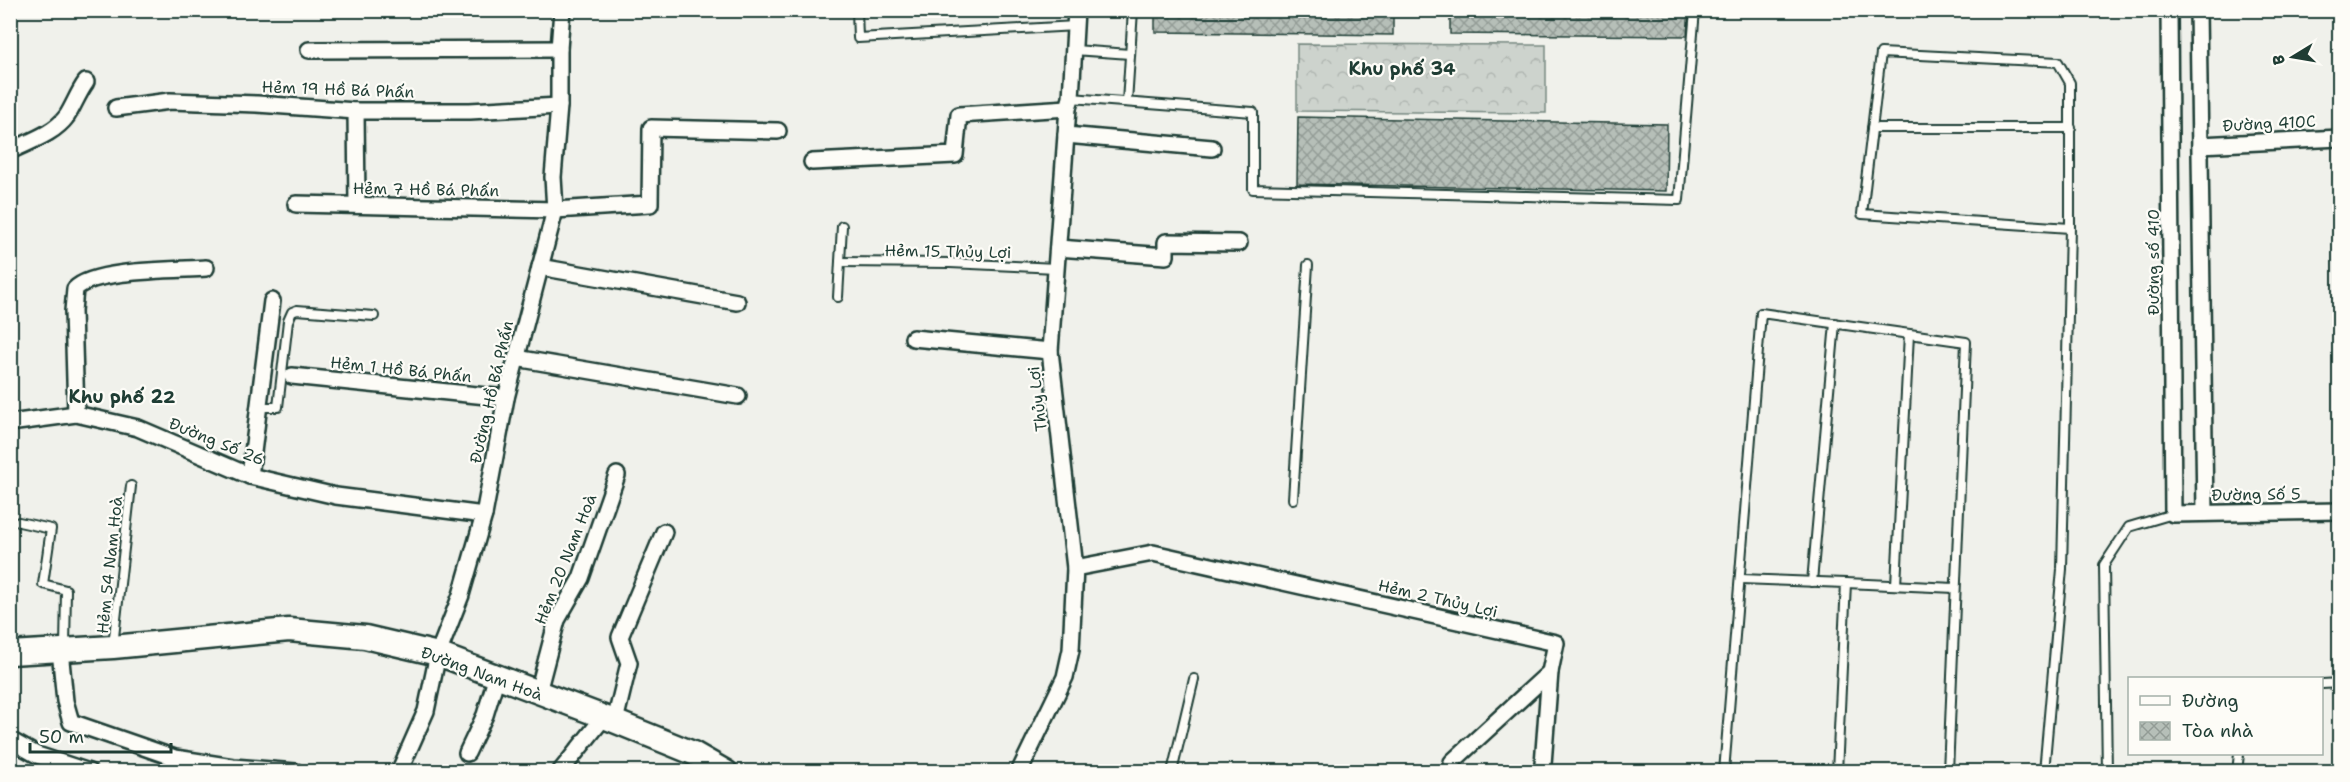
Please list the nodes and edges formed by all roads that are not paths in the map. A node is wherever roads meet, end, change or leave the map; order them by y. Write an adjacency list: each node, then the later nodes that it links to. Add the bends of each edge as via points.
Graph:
1 (562, 10): 8 (street, Đường Hồ Bá Phấn)
2 (857, 10): 7 (lane, via 858,38)
3 (1133, 10): 11 (lane)
4 (1695, 10): 13 (lane, via 1679,200 1253,189 1253,112)
5 (2169, 10): 60 (street, Đường số 410)
6 (2198, 10): 23 (street)
7 (1076, 18): 10 (street, Thủy Lợi)
8 (559, 49): 9 (street); 15 (street, Đường Hồ Bá Phấn)
9 (309, 50)
10 (1074, 50): 11 (lane); 14 (street, Thủy Lợi)
11 (1130, 54): 13 (lane)
12 (86, 82): 25 (street, via 76,94 69,114 57,127)
13 (1127, 102): 14 (lane)
14 (1070, 103): 21 (street, Thủy Lợi); 26 (street, via 959,115 955,155)
15 (559, 105): 17 (street, Hẻm 19 Hồ Bá Phấn, via 470,111); 29 (street, Đường Hồ Bá Phấn, via 553,177)
16 (116, 108): 17 (street, Hẻm 19 Hồ Bá Phấn, via 170,100)
17 (356, 111): 28 (street)
18 (1872, 128): 19 (lane); 19 (lane, via 1881,53 2058,62 2070,83); 31 (lane, via 1862,214)
19 (2071, 128): 31 (lane)
20 (778, 131): 29 (street, Hẻm 7 Hồ Bá Phấn, via 651,128 650,204)
21 (1066, 135): 24 (street); 33 (street, Thủy Lợi)
22 (2340, 138): 23 (street, Đường 410C)
23 (2200, 145): 59 (street)
24 (1212, 148)
25 (10, 151)
26 (812, 162)
27 (296, 204): 28 (street, Hẻm 7 Hồ Bá Phấn)
28 (357, 205): 29 (street, Hẻm 7 Hồ Bá Phấn)
29 (555, 210): 36 (street, Đường Hồ Bá Phấn)
30 (842, 226): 34 (lane)
31 (2070, 228): 96 (lane, via 2061,569)
32 (1239, 243): 33 (street, via 1166,242 1166,256)
33 (1058, 248): 38 (street, Thủy Lợi)
34 (840, 262): 38 (lane, Hẻm 15 Thủy Lợi); 39 (lane)
35 (1308, 265): 57 (lane)
36 (540, 267): 41 (street); 47 (street, Đường Hồ Bá Phấn)
37 (206, 268): 52 (street, via 105,276 75,289)
38 (1056, 268): 46 (street, Thủy Lợi)
39 (838, 297)
40 (272, 302): 51 (street)
41 (736, 302)
42 (374, 316): 51 (lane, via 292,312 278,407)
43 (1835, 323): 44 (lane); 65 (lane, via 1761,312); 66 (lane)
44 (1909, 334): 68 (lane); 69 (lane, via 1966,342)
45 (913, 338): 46 (street)
46 (1050, 351): 64 (street, Thủy Lợi)
47 (516, 358): 49 (street); 50 (street, Đường Hồ Bá Phấn)
48 (292, 376): 50 (street, Hẻm 1 Hồ Bá Phấn)
49 (738, 396)
50 (506, 398): 61 (street, Đường Hồ Bá Phấn)
51 (260, 407): 55 (street)
52 (76, 414): 53 (street, Đường Số 26); 55 (street, Đường Số 26, via 138,428)
53 (10, 423)
54 (618, 475): 79 (street, Hẻm 20 Nam Hoà, via 580,578 557,620)
55 (250, 476): 61 (street, Đường Số 26, via 336,496)
56 (131, 486): 70 (lane, Hẻm 54 Nam Hoà)
57 (1293, 499)
58 (2340, 511): 59 (street, Đường Số 5)
59 (2205, 513): 60 (street, Đường Số 5)
60 (2173, 514): 97 (lane, via 2129,527 2104,566)
61 (484, 515): 73 (street, Đường Hồ Bá Phấn, via 461,595)
62 (19, 522): 71 (lane, via 51,530 43,584 66,590)
63 (664, 532): 80 (street, via 620,637 629,663)
64 (1076, 568): 74 (street, Hẻm 2 Thủy Lợi, via 1153,553 1556,643); 91 (street, Thủy Lợi, via 1071,650 1065,677)
65 (1741, 579): 66 (lane); 93 (lane)
66 (1812, 582): 67 (lane)
67 (1846, 583): 68 (lane); 94 (lane)
68 (1896, 585): 69 (lane)
69 (1955, 588): 95 (lane)
70 (113, 647): 71 (street, Đường Nam Hoà); 73 (street, Đường Nam Hoà, via 289,630 365,637)
71 (62, 650): 72 (street, Đường Nam Hoà); 87 (street, via 65,701 71,722 175,758)
72 (10, 653)
73 (438, 654): 75 (street, Đường Nam Hoà); 88 (street, Đường Hồ Bá Phấn, via 426,711)
74 (1550, 672): 84 (street); 85 (street)
75 (497, 676): 79 (street, Đường Nam Hoà); 82 (street)
76 (1194, 679): 92 (lane)
77 (2340, 683): 78 (lane)
78 (2323, 684)
79 (538, 692): 80 (street, Đường Nam Hoà)
80 (610, 719): 89 (street); 90 (street, Đường Nam Hoà)
81 (10, 740): 86 (street, via 37,755)
82 (467, 753)
83 (2239, 755): 98 (lane)
84 (1452, 762)
85 (1544, 764)
86 (89, 771)
87 (296, 771)
88 (399, 771)
89 (560, 771)
90 (726, 771)
91 (1019, 771)
92 (1172, 771)
93 (1724, 771)
94 (1837, 771)
95 (1948, 771)
96 (2044, 771)
97 (2107, 771)
98 (2237, 771)

